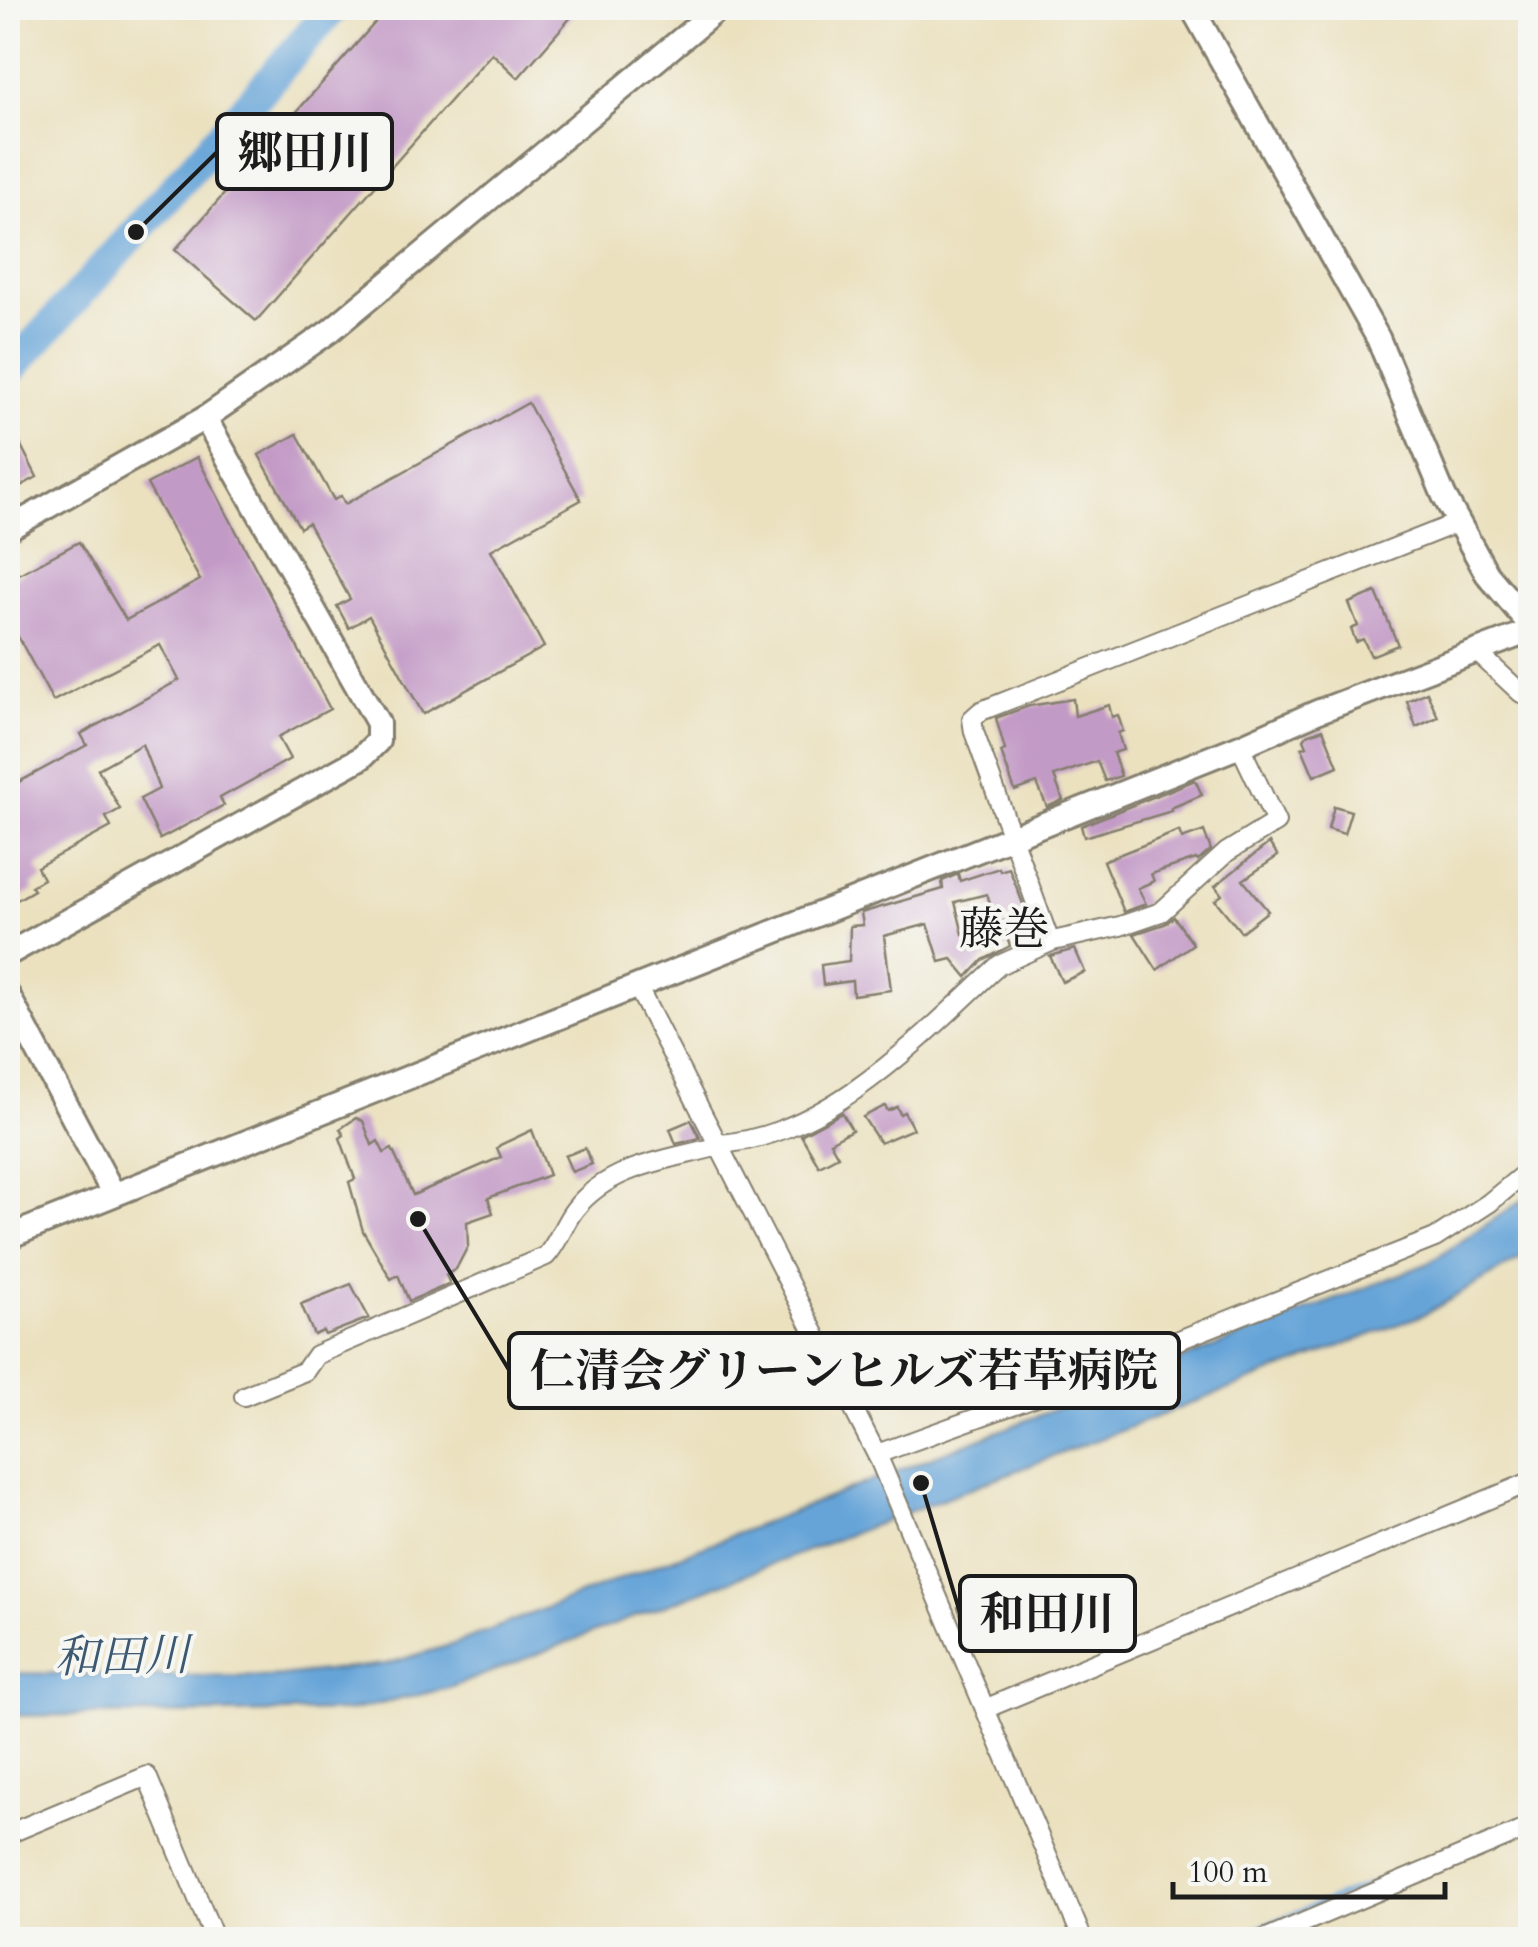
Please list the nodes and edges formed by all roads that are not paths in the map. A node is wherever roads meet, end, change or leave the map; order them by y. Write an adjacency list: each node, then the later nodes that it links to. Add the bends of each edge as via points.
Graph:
1 (719, 8): 3 (street, via 330,330)
2 (1192, 8): 6 (street, via 1378,338 1444,496 1487,574)
3 (206, 418): 5 (street); 12 (street, via 378,723 378,740 361,758)
4 (1452, 525): 10 (street, via 981,710 972,719 974,732)
5 (8, 529)
6 (1530, 628): 7 (street)
7 (1477, 652): 8 (street, via 1521,694); 9 (street)
8 (1530, 694)
9 (1240, 746): 10 (street); 11 (street, via 1276,822 1227,852 1161,912)
10 (1014, 835): 11 (street); 13 (street)
11 (1050, 942): 15 (street, via 999,965 884,1068 794,1127)
12 (8, 954)
13 (638, 988): 15 (street); 17 (street)
14 (8, 995): 17 (street)
15 (718, 1145): 19 (street, via 618,1174 575,1210 546,1256 316,1355 305,1371); 20 (street)
16 (1530, 1170): 20 (street, via 1435,1238)
17 (114, 1193): 18 (street)
18 (8, 1237)
19 (244, 1396)
20 (878, 1456): 22 (street)
21 (1530, 1482): 22 (street)
22 (987, 1708): 26 (street)
23 (1530, 1827): 27 (street)
24 (8, 1834): 25 (street, via 147,1776)
25 (216, 1940)
26 (1084, 1940)
27 (1262, 1940)

